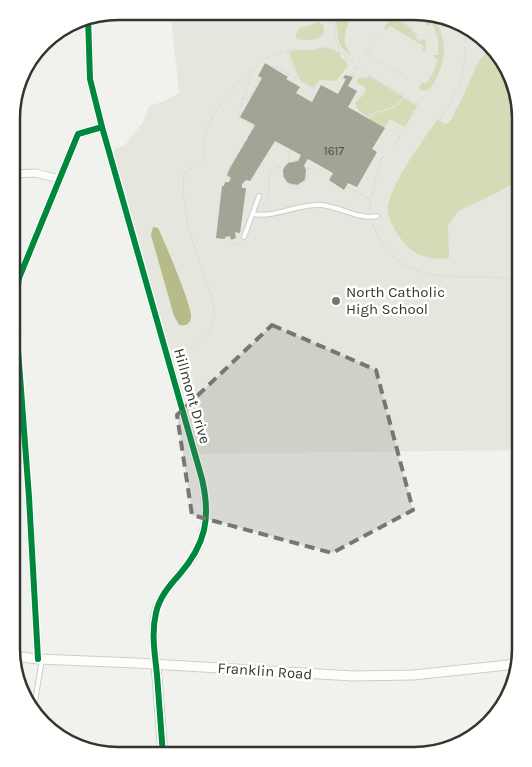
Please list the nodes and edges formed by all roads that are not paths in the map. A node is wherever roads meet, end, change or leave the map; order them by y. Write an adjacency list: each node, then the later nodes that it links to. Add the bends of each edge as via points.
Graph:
1 (88, 25): 2 (street, Hillmont Drive, via 90,79)
2 (102, 127): 4 (street, via 78,134); 14 (street, Hillmont Drive, via 207,502 199,546 157,607 153,635)
3 (20, 174): 4 (street, via 36,173)
4 (58, 179): 9 (street)
5 (259, 196): 6 (lane)
6 (252, 214): 7 (lane, via 268,216 322,205 363,217); 8 (lane)
7 (377, 216)
8 (244, 237)
9 (20, 275)
10 (20, 385): 11 (street)
11 (22, 415): 13 (street)
12 (21, 657): 13 (street, Franklin Road)
13 (40, 659): 14 (street, Franklin Road); 16 (lane)
14 (156, 664): 15 (street, Franklin Road, via 376,676); 17 (street)
15 (510, 665)
16 (34, 699)
17 (162, 747)

